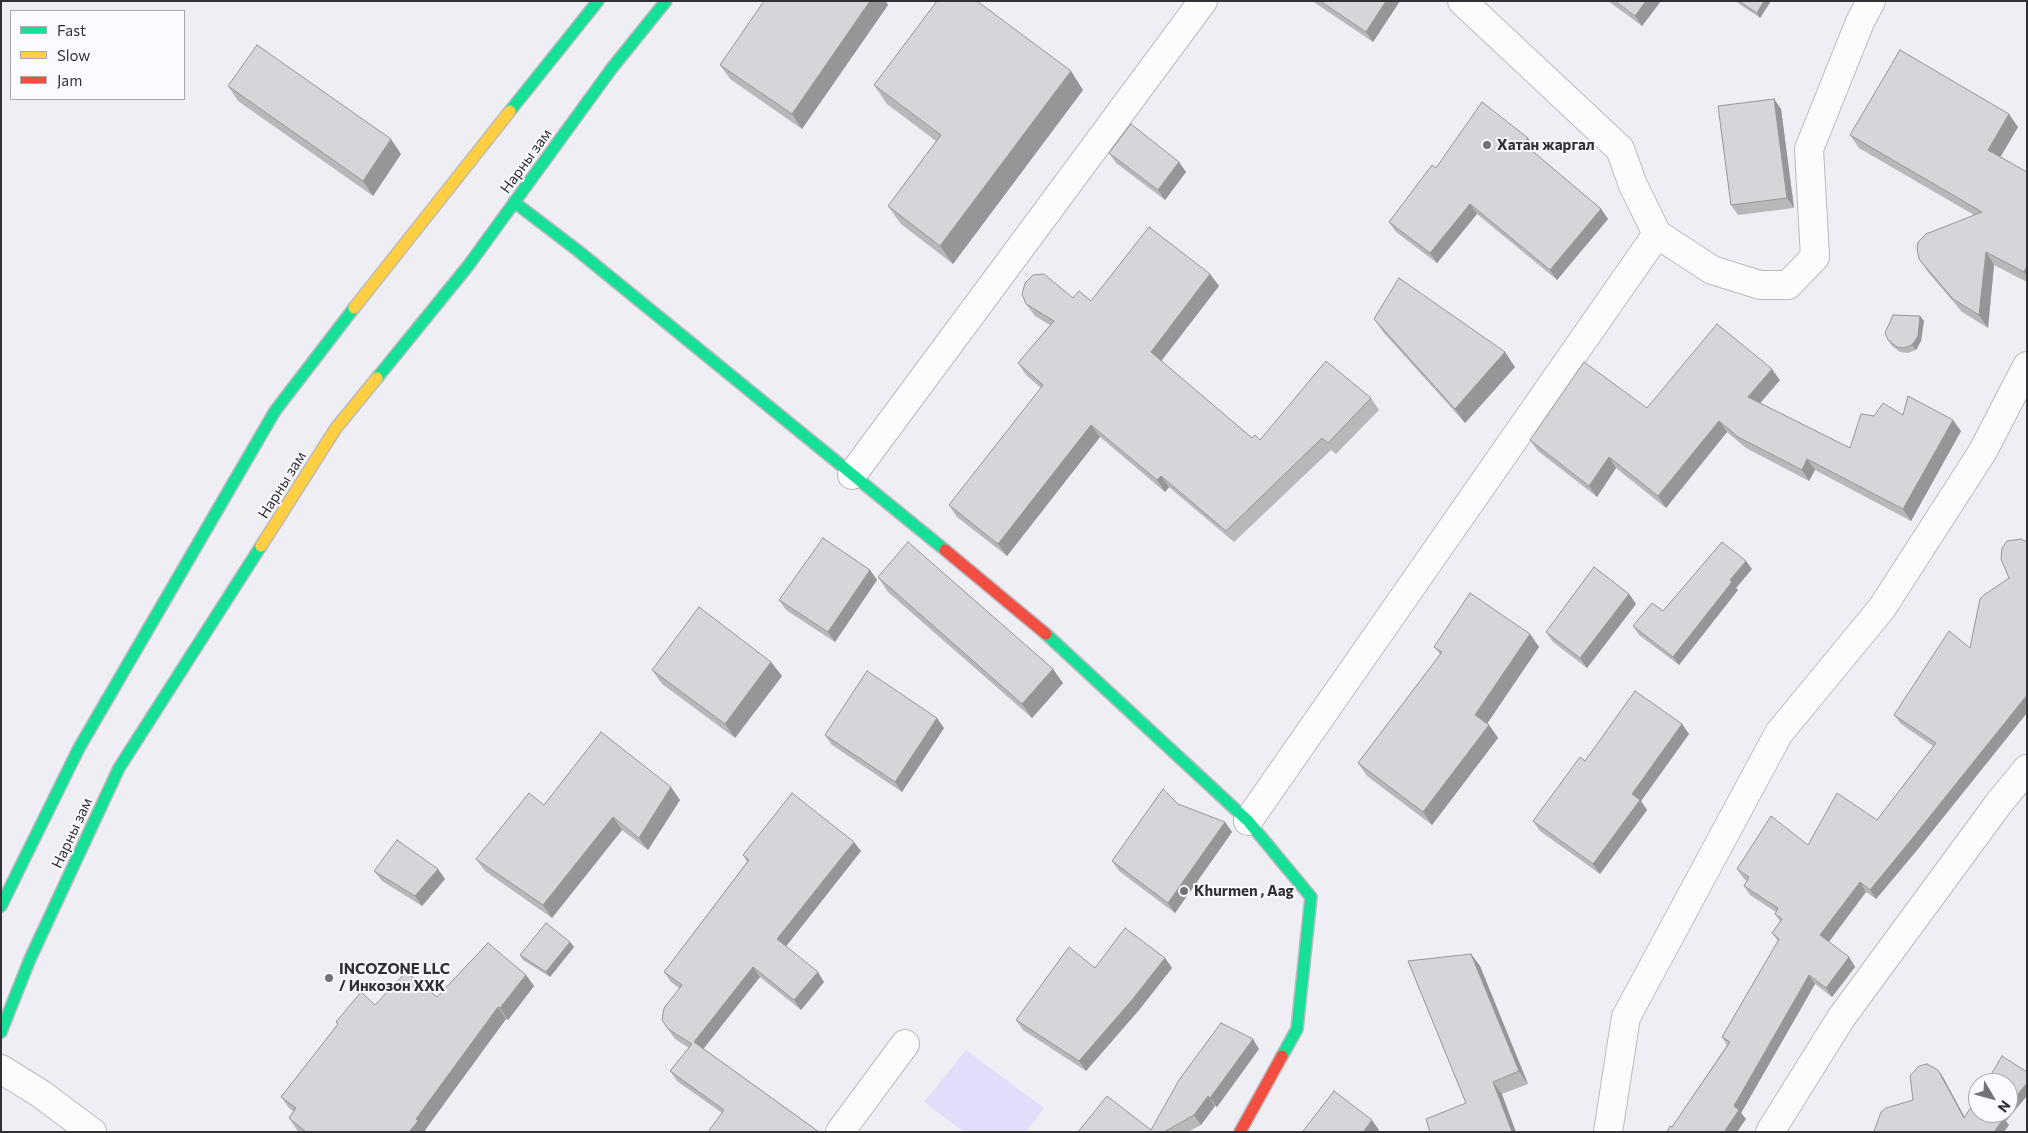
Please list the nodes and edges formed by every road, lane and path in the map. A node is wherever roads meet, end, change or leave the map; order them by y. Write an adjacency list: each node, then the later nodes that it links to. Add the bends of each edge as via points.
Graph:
1 (598, 1): 12 (main road, Нарны зам, via 275,411 79,748)
2 (666, 1): 6 (main road, Нарны зам, via 612,68)
3 (1202, 1): 9 (street)
4 (1462, 1): 7 (street, via 1620,148 1633,186)
5 (1870, 1): 7 (street, via 1809,148 1815,257 1788,285 1760,285 1712,270)
6 (514, 202): 9 (main road); 13 (main road, Нарны зам, via 468,266 336,428 119,768 30,958)
7 (1657, 234): 11 (street)
8 (2027, 366): 19 (street, via 1983,451 1882,608 1779,733 1626,1017)
9 (852, 475): 11 (main road, via 1037,625)
10 (2027, 769): 20 (street, via 1841,1018)
11 (1248, 821): 18 (main road, via 1312,897 1296,1029)
12 (1, 906)
13 (1, 1032)
14 (905, 1044): 17 (street)
15 (1, 1069): 16 (street)
16 (92, 1132)
17 (840, 1132)
18 (1240, 1132)
19 (1608, 1132)
20 (1770, 1132)

